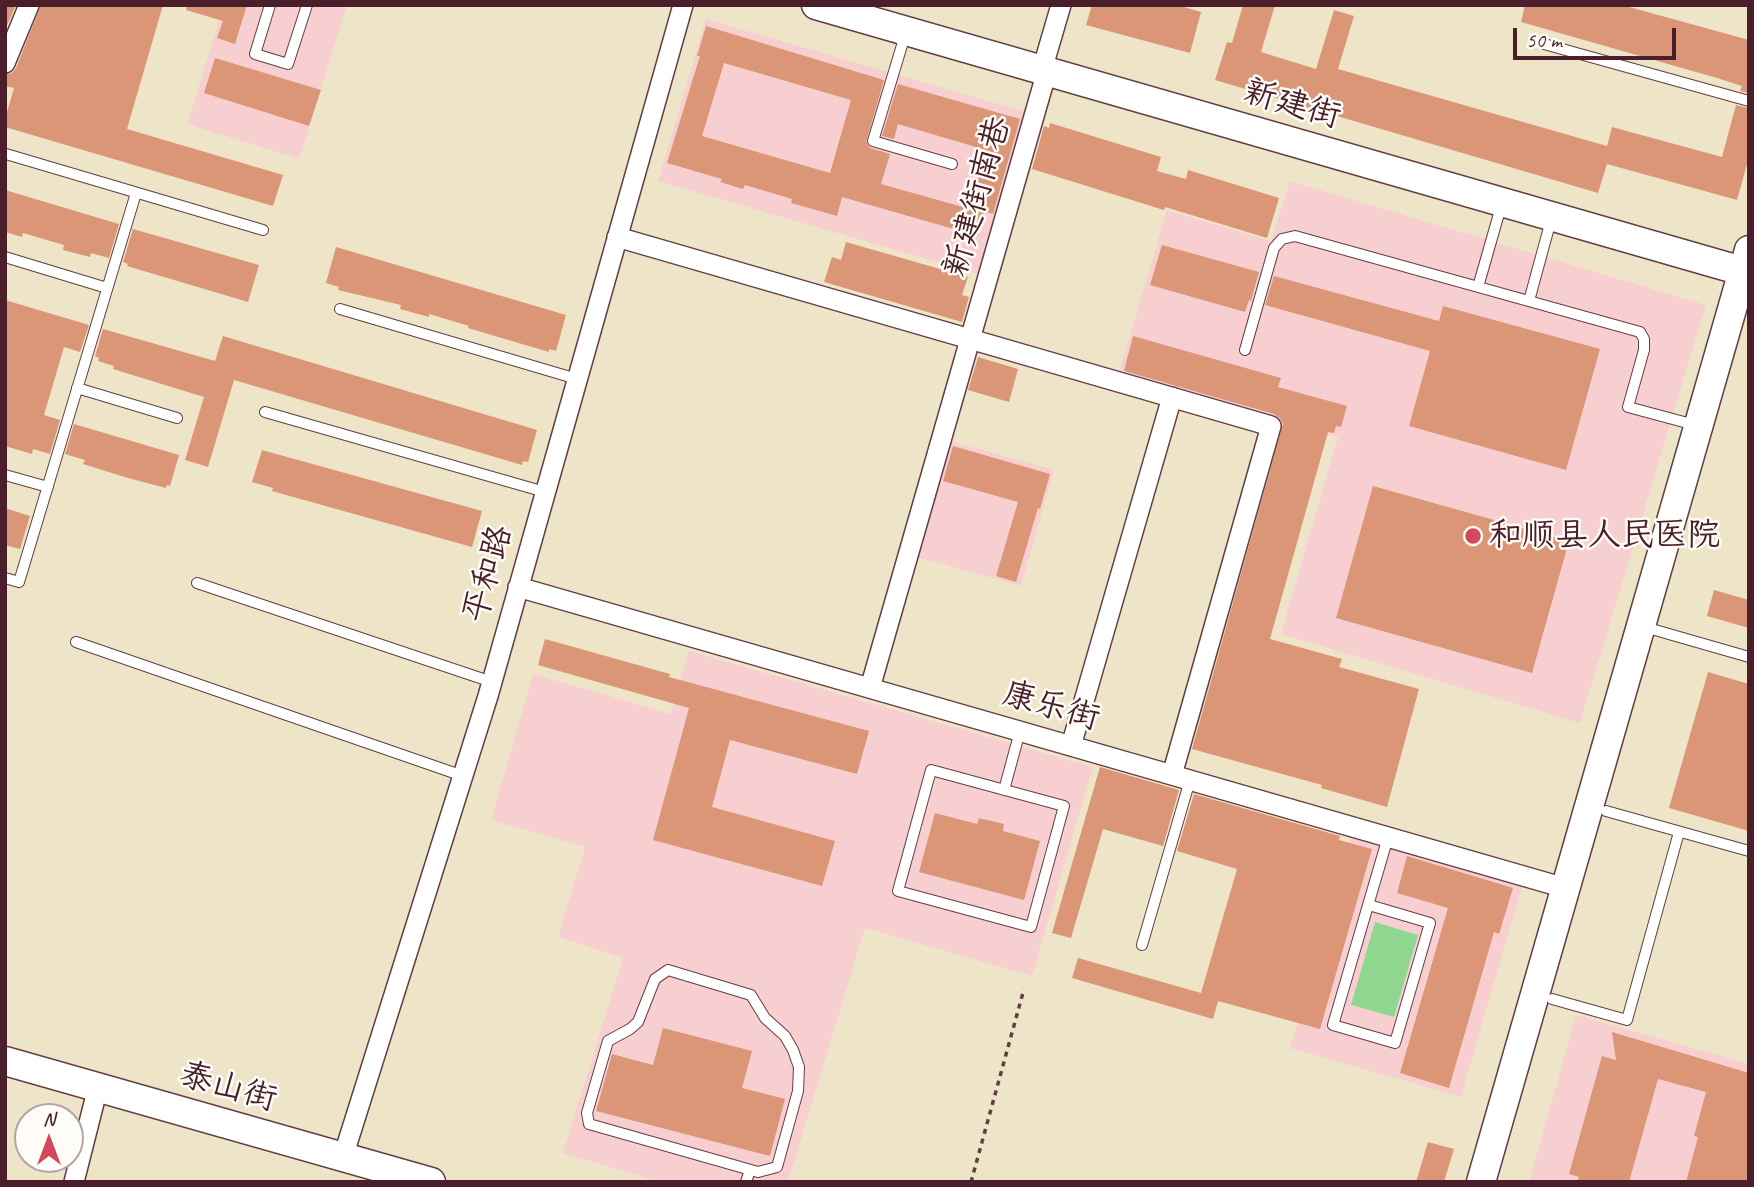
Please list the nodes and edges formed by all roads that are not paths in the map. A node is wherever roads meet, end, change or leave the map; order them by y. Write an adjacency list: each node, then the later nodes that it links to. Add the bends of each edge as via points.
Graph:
1 (29, 5): 9 (street)
2 (270, 5): 3 (lane, via 255,54 288,64)
3 (307, 5)
4 (682, 5): 18 (street, 平和路)
5 (816, 5): 7 (main road, 新建街)
6 (1061, 5): 10 (street, 新建街南巷)
7 (906, 31): 10 (main road, 新建街); 13 (lane, via 873,141)
8 (1544, 44): 11 (lane)
9 (5, 63)
10 (1044, 71): 15 (main road, 新建街); 26 (street, 新建街南巷)
11 (1749, 101)
12 (6, 154): 14 (lane)
13 (952, 164)
14 (136, 192): 17 (lane); 22 (lane)
15 (1502, 202): 16 (main road, 新建街); 21 (lane)
16 (1552, 216): 20 (main road, 新建街); 23 (lane)
17 (262, 230)
18 (617, 237): 26 (street); 28 (street, 平和路)
19 (5, 257): 22 (lane)
20 (1747, 264): 33 (main road)
21 (1478, 287): 23 (lane); 27 (lane, via 1296,236 1282,239 1274,248)
22 (107, 288): 29 (lane)
23 (1529, 301): 33 (lane, via 1640,332 1644,350 1629,407)
24 (340, 309): 28 (lane)
25 (1749, 316): 40 (main road)
26 (970, 339): 30 (street); 44 (street, 新建街南巷)
27 (1245, 350)
28 (577, 379): 36 (street, 平和路)
29 (77, 388): 32 (lane); 35 (lane)
30 (1172, 397): 46 (street); 48 (street, via 1271,426)
31 (265, 412): 36 (lane)
32 (177, 418)
33 (1698, 426): 40 (main road)
34 (5, 475): 35 (lane)
35 (48, 487): 37 (lane, via 19,582)
36 (545, 492): 39 (street, 平和路)
37 (5, 578)
38 (197, 583): 43 (lane)
39 (518, 587): 43 (street, 平和路); 44 (street, 康乐街)
40 (1649, 629): 42 (lane); 50 (main road); 54 (main road)
41 (76, 642): 47 (lane)
42 (1749, 657)
43 (492, 682): 47 (street, 平和路)
44 (870, 688): 45 (street, 康乐街)
45 (1020, 731): 46 (street, 康乐街); 49 (lane)
46 (1071, 746): 48 (street, 康乐街)
47 (463, 776): 60 (street, 平和路)
48 (1181, 778): 52 (street, 康乐街); 56 (lane)
49 (1004, 790): 49 (lane, via 1063,806 1031,927 898,891 931,770)
50 (1606, 811): 51 (lane); 57 (main road)
51 (1679, 832): 53 (lane); 57 (lane, via 1627,1020)
52 (1388, 837): 54 (street, 康乐街); 55 (lane)
53 (1749, 851)
54 (1566, 888): 65 (main road)
55 (1369, 905): 55 (lane, via 1334,1025 1395,1043 1430,923)
56 (1142, 945)
57 (1552, 999): 66 (main road)
58 (5, 1061): 59 (main road, 泰山街)
59 (98, 1087): 60 (main road, 泰山街); 62 (street)
60 (343, 1157): 63 (main road, 泰山街)
61 (750, 1170): 61 (lane, via 777,1167 798,1091 799,1067 793,1050 751,995 668,970 655,979 638,1021 608,1041 587,1113 589,1124); 64 (lane)
62 (74, 1182)
63 (431, 1182)
64 (746, 1182)
65 (1481, 1182)
66 (1499, 1182)

